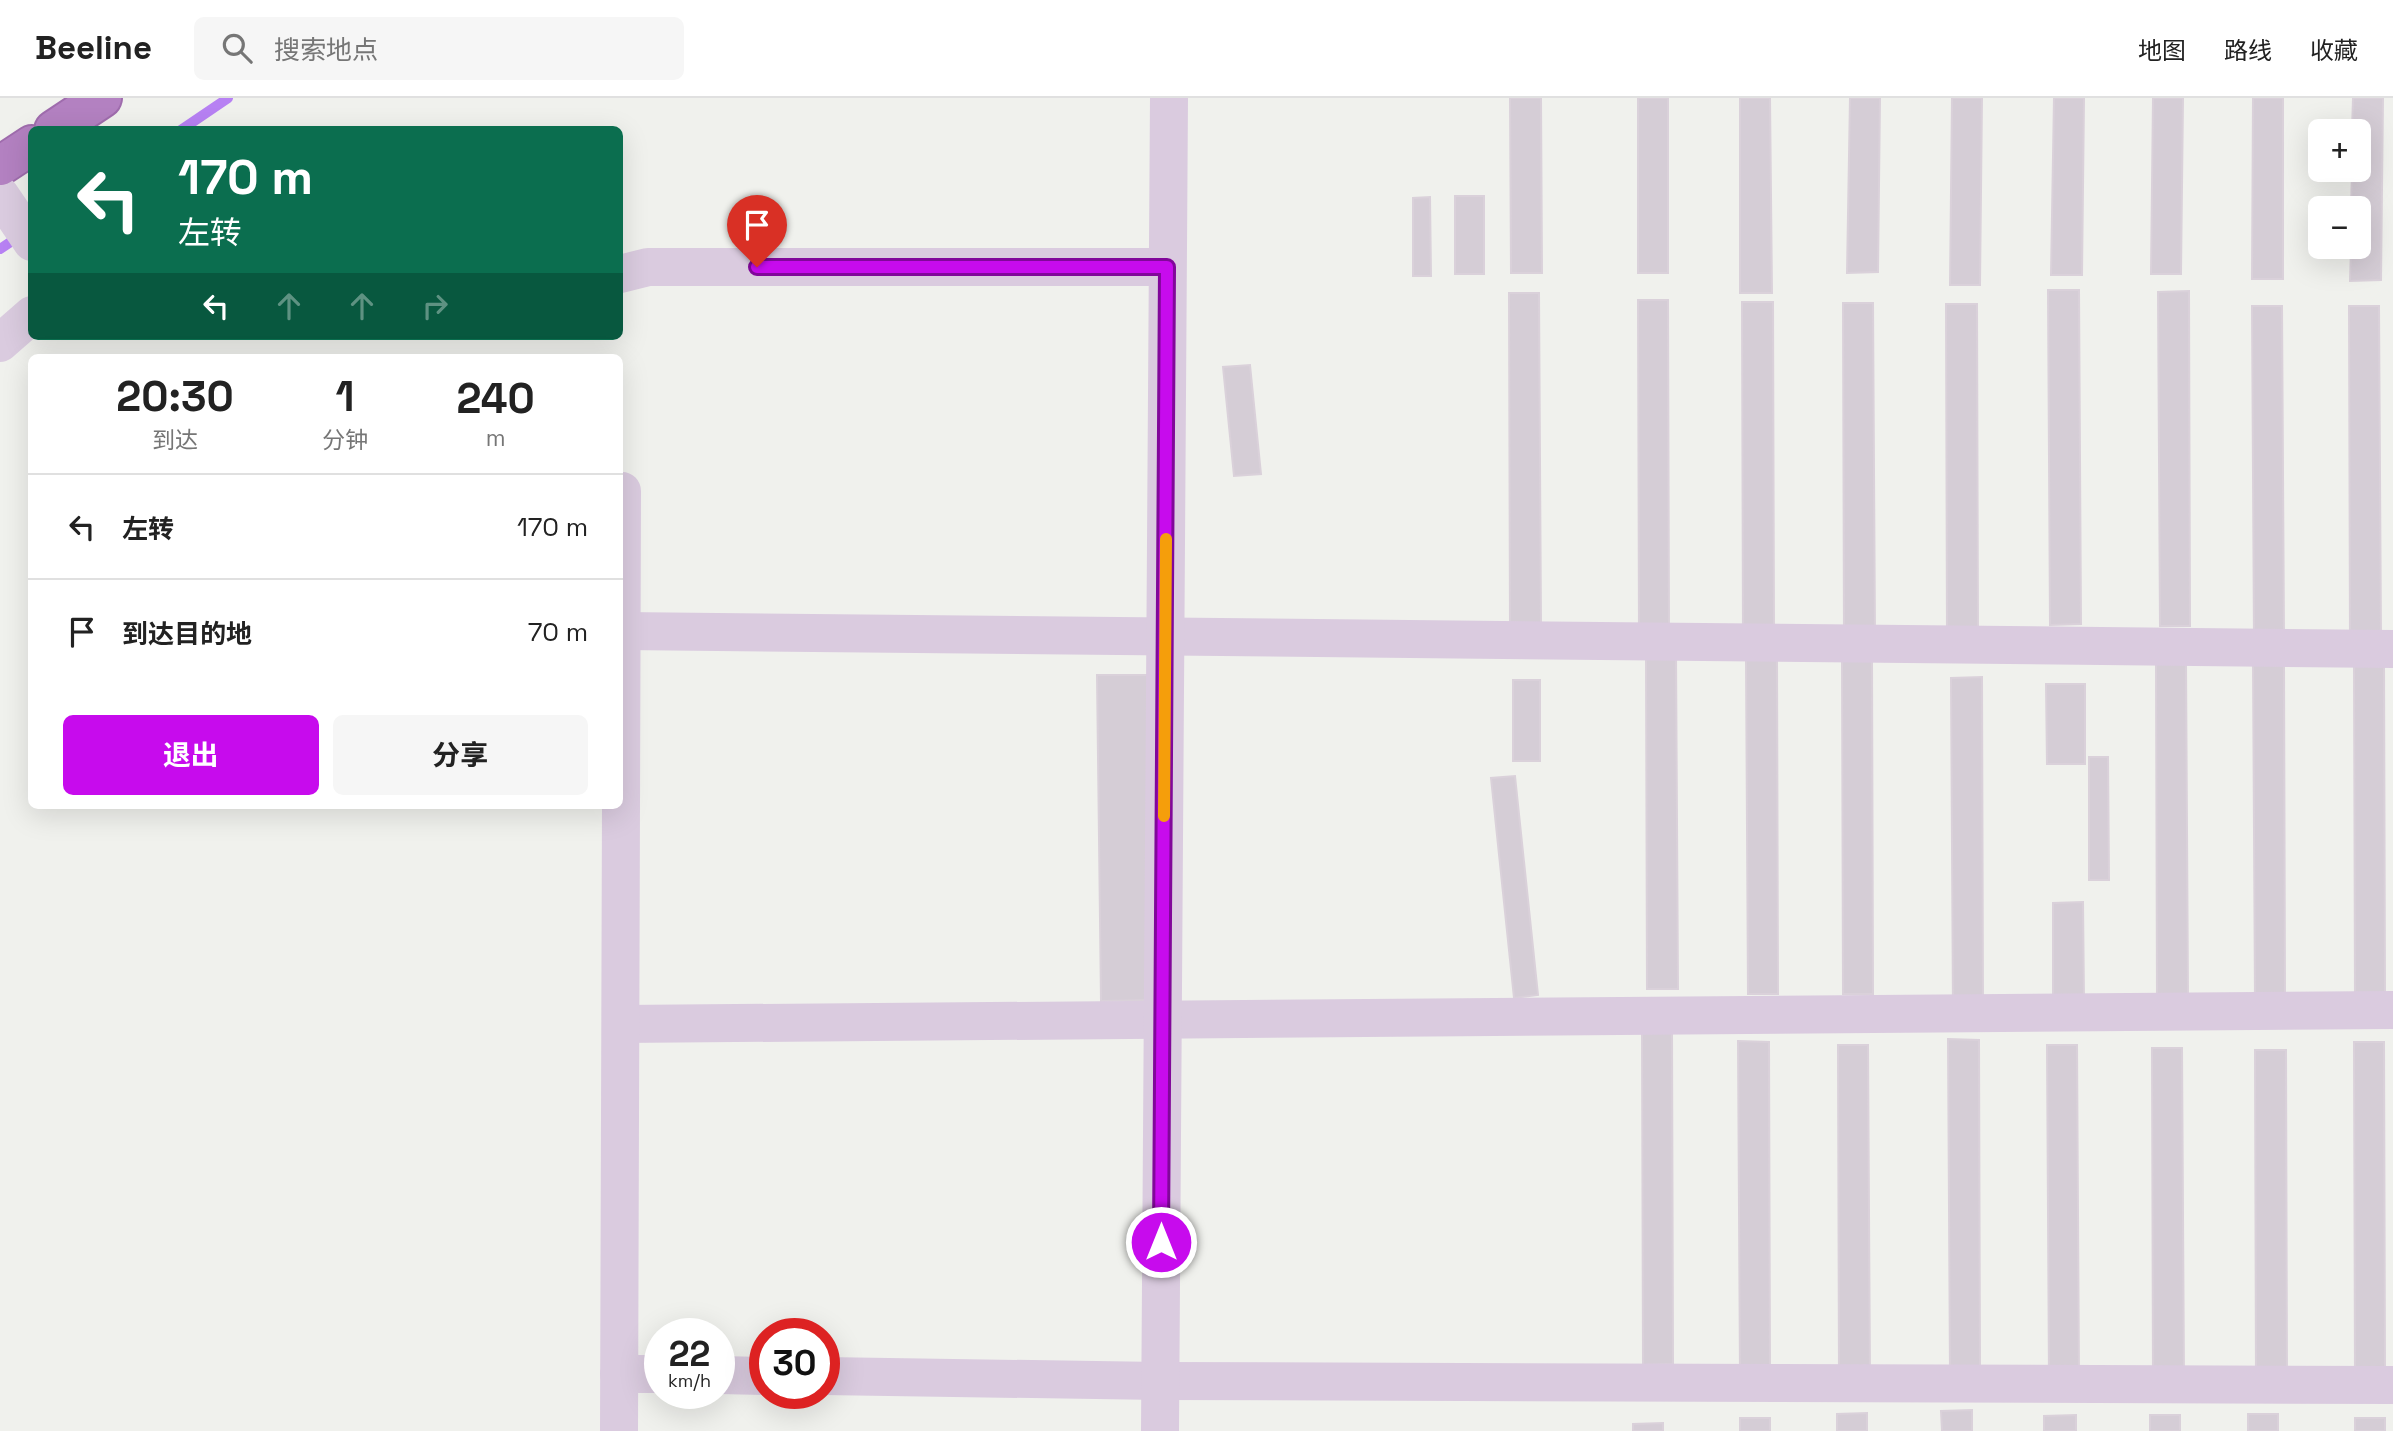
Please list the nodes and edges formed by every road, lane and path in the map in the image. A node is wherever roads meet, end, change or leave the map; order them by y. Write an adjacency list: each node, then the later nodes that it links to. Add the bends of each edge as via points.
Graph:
1 (102, 98): 3 (highway)
2 (1168, 98): 8 (street)
3 (60, 126)
4 (28, 148): 5 (highway)
5 (0, 166)
6 (0, 195): 7 (street)
7 (28, 236)
8 (1167, 267): 9 (street, via 648,267); 13 (street)
9 (623, 273)
10 (28, 318): 11 (street)
11 (0, 343)
12 (623, 631): 13 (street)
13 (1165, 637): 14 (street); 17 (street)
14 (2393, 649)
15 (622, 809): 18 (street)
16 (2393, 1010): 17 (street)
17 (1163, 1020): 18 (street); 22 (street)
18 (621, 1024): 19 (street)
19 (619, 1374): 20 (street); 24 (street)
20 (644, 1374)
21 (840, 1377): 22 (street)
22 (1160, 1381): 23 (street); 25 (street)
23 (2393, 1385)
24 (619, 1431)
25 (1160, 1431)

